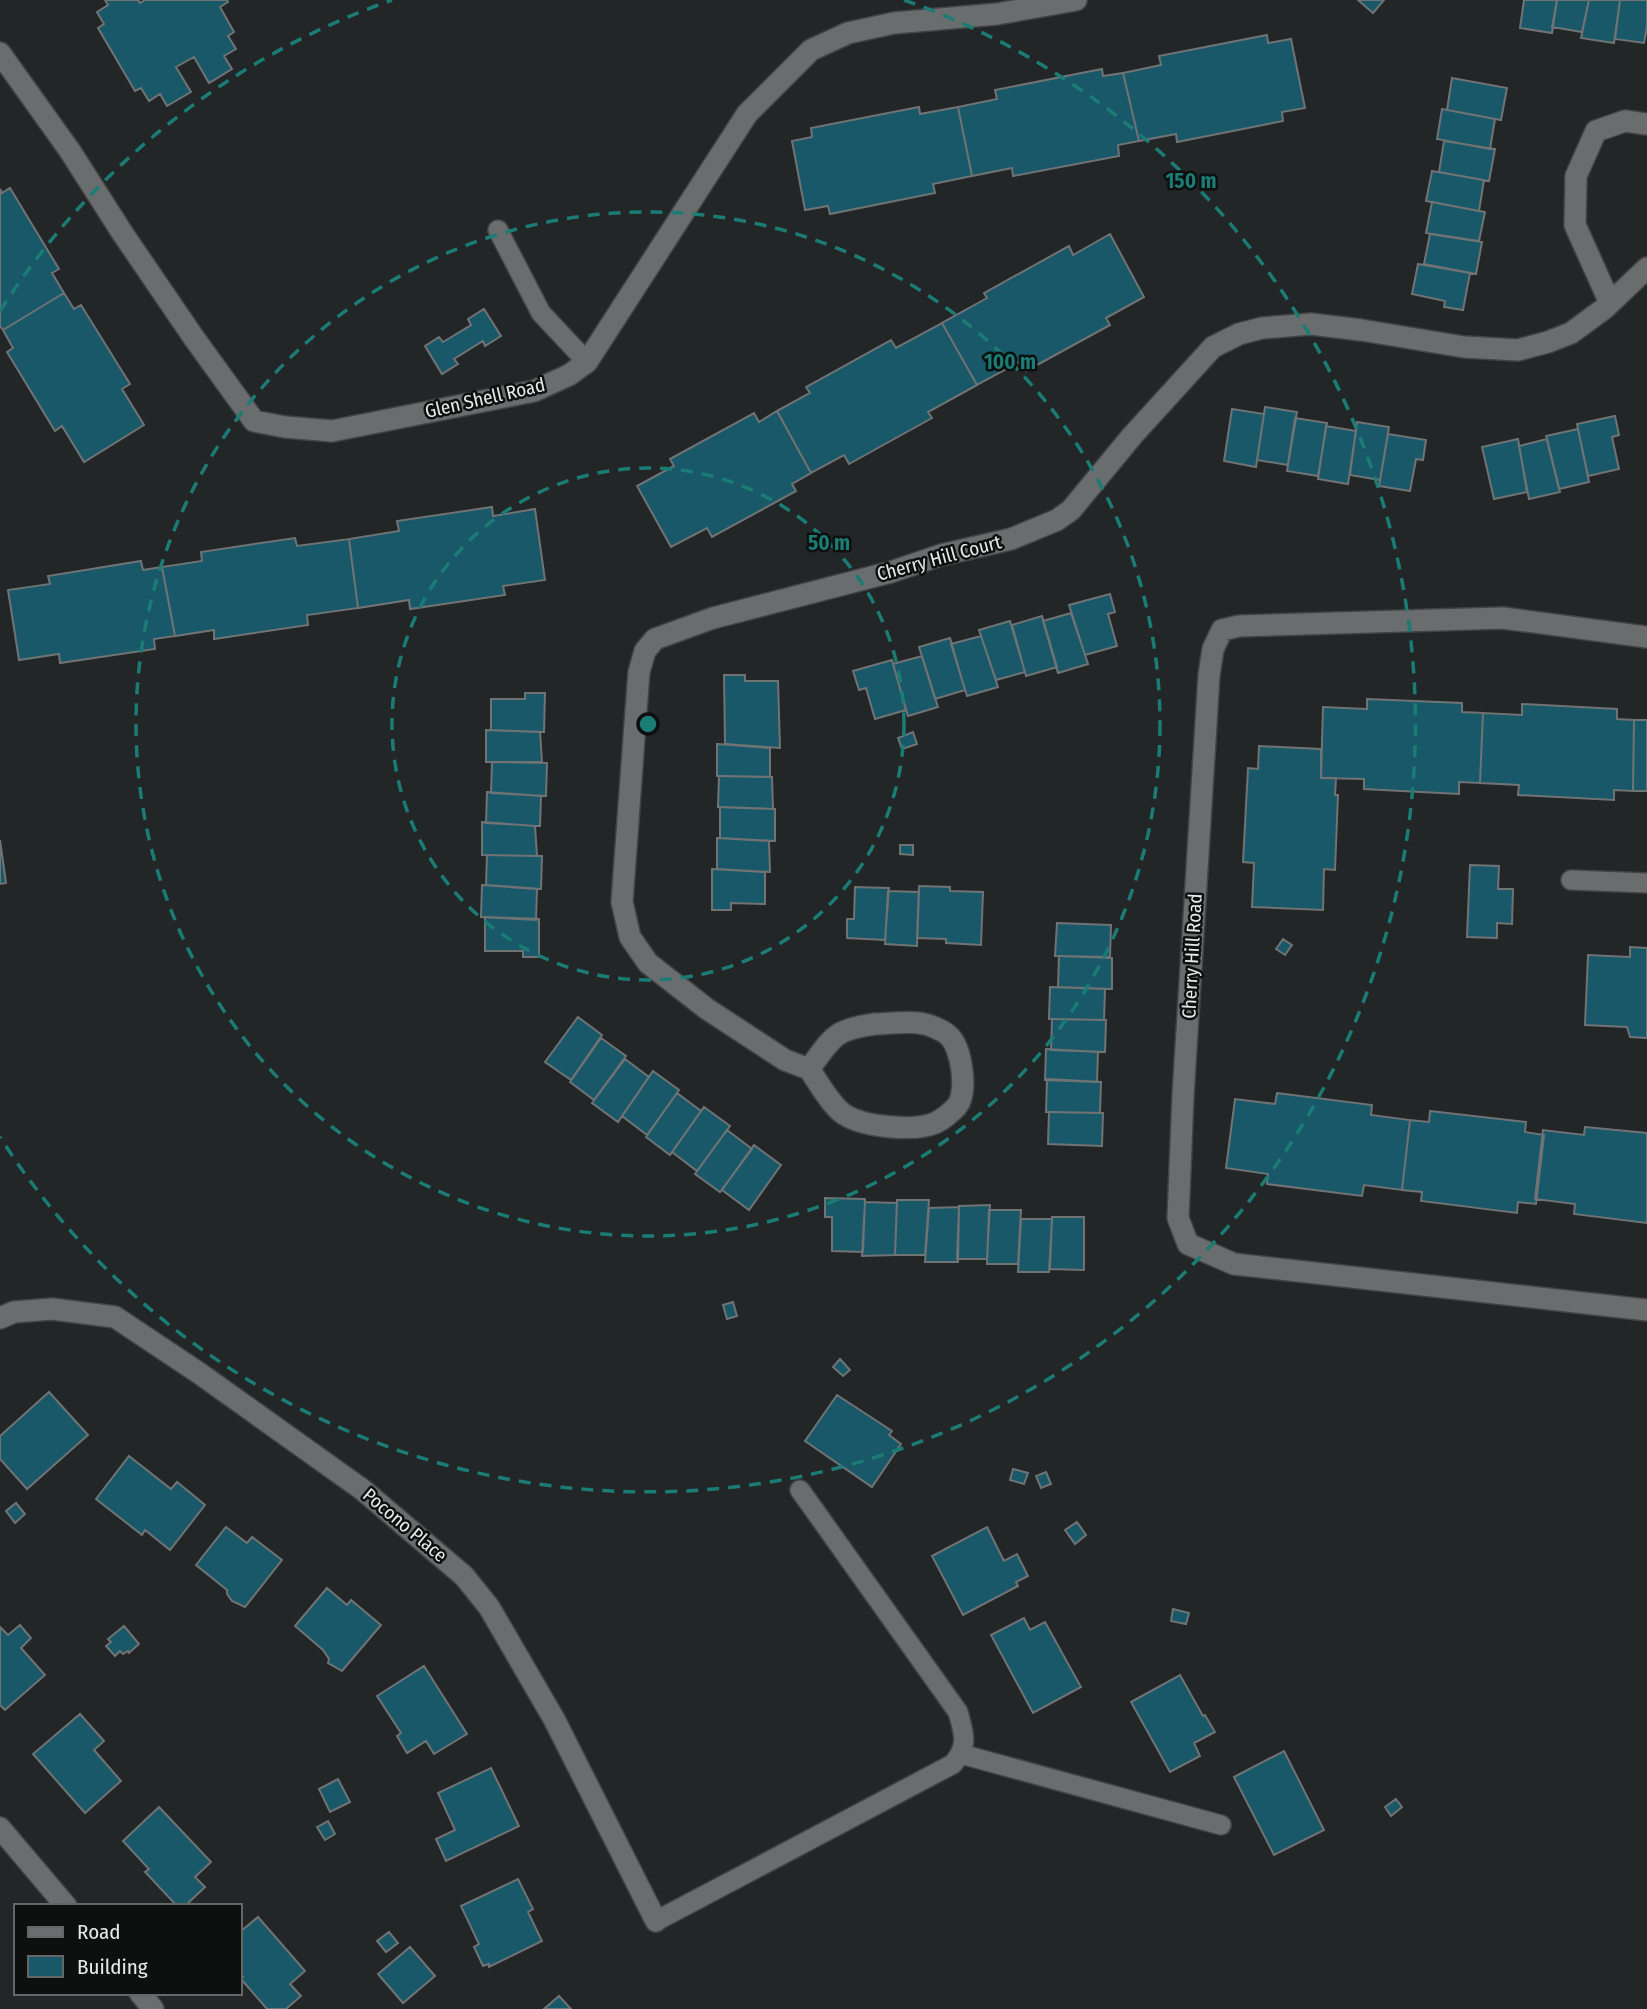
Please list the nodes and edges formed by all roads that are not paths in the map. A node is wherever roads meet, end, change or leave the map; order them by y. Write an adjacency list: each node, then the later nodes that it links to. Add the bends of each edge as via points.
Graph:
1 (1076, 0): 7 (street, Glen Shell Road, via 997,14 894,23 848,33 811,50 747,114)
2 (0, 53): 7 (street, Glen Shell Road, via 254,421 332,431 534,391)
3 (1647, 124): 6 (street, via 1625,121 1596,131 1576,176 1575,225)
4 (498, 230): 7 (lane, via 541,313)
5 (1647, 268): 6 (street, Cherry Hill Court)
6 (1610, 303): 11 (street, Cherry Hill Court, via 1571,333 1518,349 1464,347 1311,324 1239,334 1213,347 1071,510 1057,520 1011,539 713,618 654,639 639,672 622,902 630,937 648,963 707,1009 785,1060)
7 (587, 362)
8 (1647, 637): 12 (street, Cherry Hill Road, via 1503,618 1239,626 1222,631 1213,649 1209,675 1178,1218 1188,1244 1234,1264)
9 (1571, 880): 10 (lane)
10 (1647, 883)
11 (809, 1069): 11 (street, via 842,1113 873,1125 935,1123 958,1105 963,1092 963,1076 949,1035 924,1024 848,1028 833,1037)
12 (1647, 1310)
13 (0, 1318): 19 (street, Pocono Place, via 33,1309 115,1317 363,1490 464,1576 489,1607 554,1719)
14 (800, 1490): 15 (lane, via 958,1712 965,1738)
15 (961, 1754): 16 (lane); 19 (lane, via 953,1764)
16 (1221, 1825)
17 (0, 1828): 18 (street)
18 (64, 1904)
19 (656, 1921)
20 (142, 1995): 21 (street)
21 (153, 2009)

